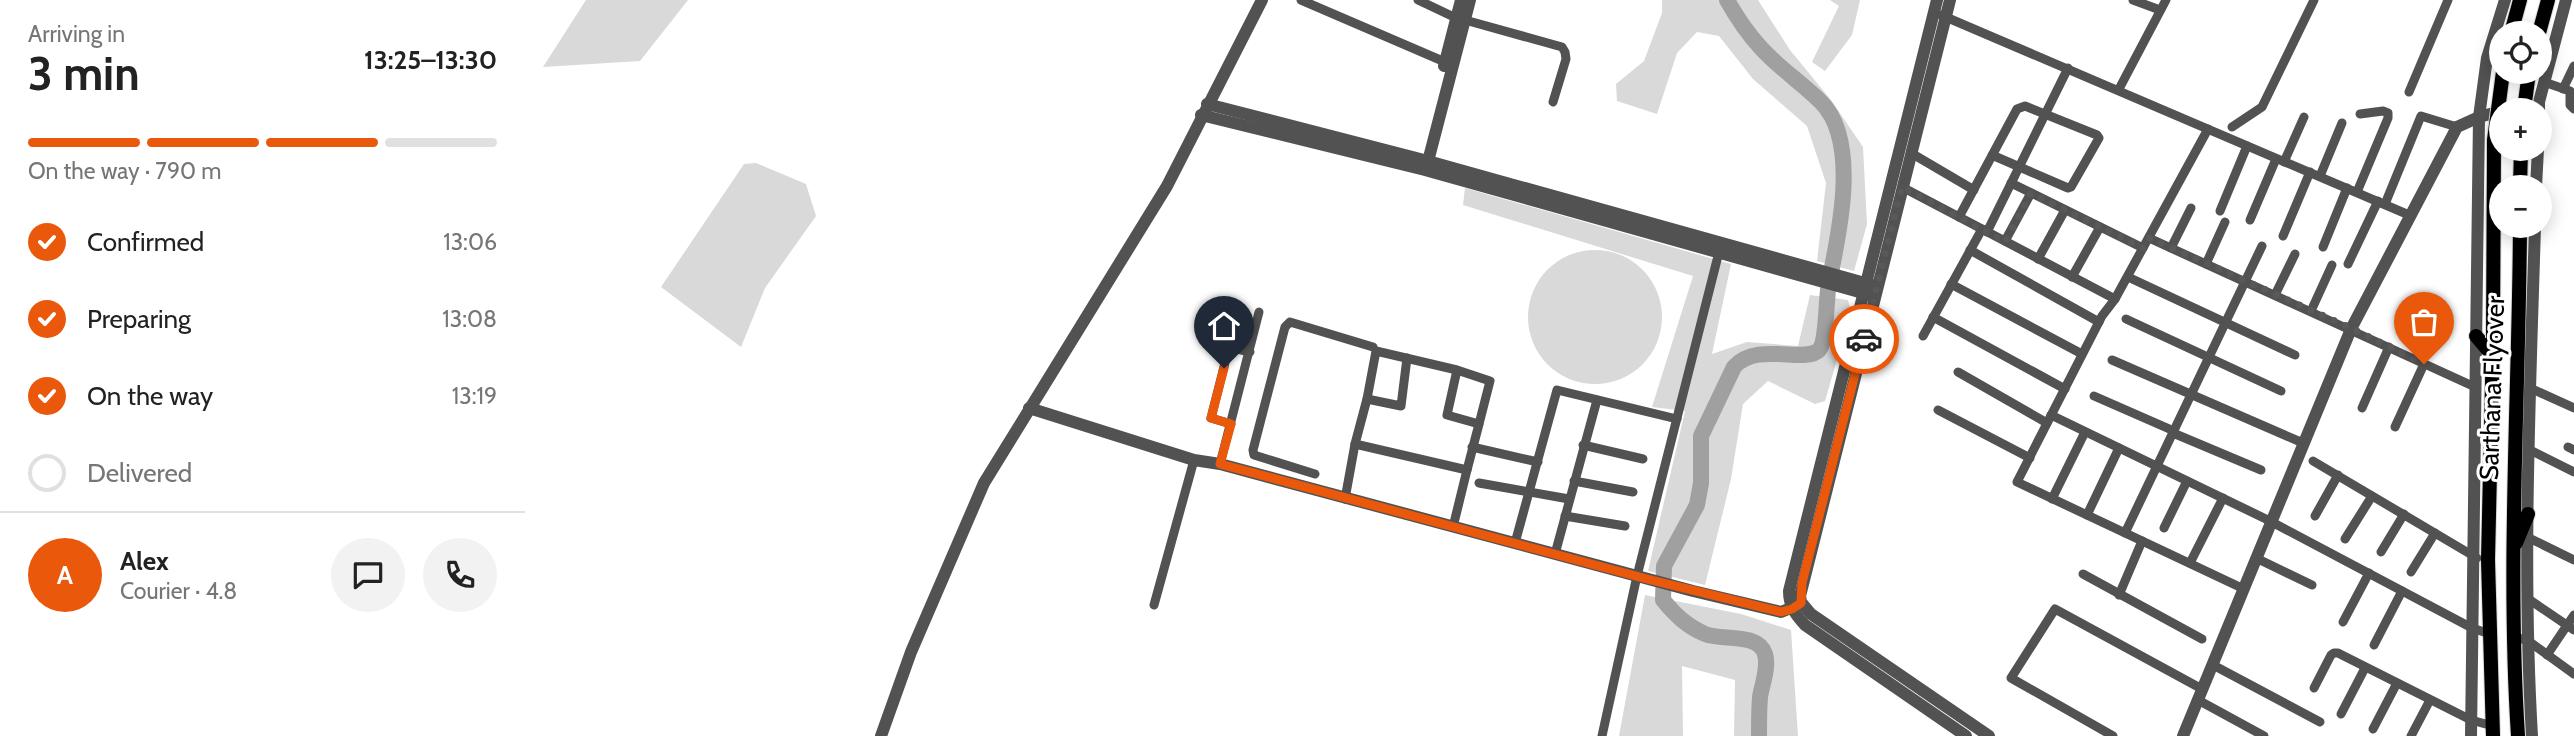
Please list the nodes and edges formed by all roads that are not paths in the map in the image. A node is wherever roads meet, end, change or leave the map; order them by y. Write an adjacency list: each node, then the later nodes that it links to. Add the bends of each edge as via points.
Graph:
1 (1262, 0): 31 (street)
2 (1301, 0): 21 (street)
3 (1418, 0): 17 (street)
4 (1461, 0): 17 (street)
5 (1470, 0): 17 (street)
6 (1950, 0): 15 (street)
7 (2133, 0): 16 (street)
8 (2166, 0): 16 (street)
9 (2314, 0): 38 (street, via 2262,107)
10 (2448, 0): 28 (street)
11 (2505, 0): 36 (street, via 2487,58)
12 (2520, 0): 18 (main road)
13 (2548, 0): 19 (main road)
14 (2566, 0): 20 (street)
15 (1938, 9): 23 (street); 42 (street); 85 (street)
16 (2160, 10): 26 (street)
17 (1461, 19): 21 (street); 29 (street, via 1562,47 1566,59); 45 (street)
18 (2514, 21)
19 (2542, 21)
20 (2552, 52)
21 (1445, 62): 45 (street)
22 (2574, 66): 27 (street)
23 (2068, 68): 26 (street); 32 (street)
24 (2501, 84): 102 (main road, Sarthana Flyover, bridge, via 2494,140)
25 (2549, 84): 27 (street)
26 (2119, 89): 40 (street)
27 (2563, 89): 30 (street, via 2571,93)
28 (2409, 92)
29 (1553, 102)
30 (2574, 109)
31 (1204, 110): 45 (street); 117 (street, via 1167,186)
32 (2046, 114): 43 (street, via 2019,107); 46 (street); 46 (street, via 2098,139 2070,188)
33 (2360, 114): 53 (street, via 2383,111 2388,118)
34 (2489, 114): 36 (street)
35 (2304, 117): 44 (street)
36 (2479, 117): 39 (street); 96 (street)
37 (2341, 123): 48 (street)
38 (2232, 127)
39 (2457, 127): 55 (street, via 2421,116); 59 (street)
40 (2208, 129): 41 (street); 66 (street)
41 (2247, 146): 44 (street); 58 (street)
42 (1911, 153): 50 (street); 52 (street)
43 (1992, 155): 46 (street); 52 (street)
44 (2280, 161): 47 (street); 61 (street)
45 (1423, 165): 72 (street)
46 (2019, 167): 49 (street)
47 (2310, 173): 48 (street); 65 (street)
48 (2320, 176): 51 (street)
49 (2011, 183): 54 (street); 64 (street)
50 (1902, 187): 60 (street); 85 (street)
51 (2347, 188): 53 (street); 71 (street)
52 (1974, 190): 60 (street)
53 (2357, 192): 55 (street)
54 (2031, 193): 57 (street); 69 (street)
55 (2381, 203): 59 (street); 79 (street)
56 (2190, 208): 74 (street)
57 (2065, 210): 63 (street); 77 (street)
58 (2220, 211)
59 (2409, 215): 94 (street)
60 (1959, 217): 64 (street)
61 (2250, 220)
62 (2225, 222): 78 (street)
63 (2100, 227): 73 (street); 81 (street)
64 (1984, 230): 69 (street); 75 (street)
65 (2283, 236)
66 (2149, 238): 73 (street); 74 (street)
67 (2520, 238): 173 (main road, Sarthana Flyover)
68 (2535, 238): 110 (street)
69 (2005, 242): 77 (street)
70 (2262, 246): 83 (street)
71 (2323, 247)
72 (1720, 248): 85 (street); 121 (street)
73 (2143, 248): 82 (street)
74 (2171, 248): 78 (street)
75 (1971, 250): 84 (street); 92 (street)
76 (2295, 254): 86 (street)
77 (2038, 259): 81 (street)
78 (2206, 264): 83 (street)
79 (2348, 264)
80 (2332, 265): 88 (street)
81 (2072, 277): 87 (street)
82 (2127, 277): 87 (street); 93 (street)
83 (2245, 281): 86 (street); 93 (street)
84 (1951, 284): 90 (street); 100 (street)
85 (1870, 290): 191 (street)
86 (2275, 295): 88 (street)
87 (2115, 299): 92 (street)
88 (2311, 311): 94 (street)
89 (1259, 312): 99 (street)
90 (1933, 317): 95 (street); 111 (street)
91 (2126, 319): 104 (street)
92 (2099, 322): 100 (street)
93 (2225, 323): 101 (street); 104 (street)
94 (2351, 328): 98 (street); 128 (street)
95 (1923, 336)
96 (2476, 336): 102 (main road); 109 (street)
97 (1373, 347): 141 (street, via 1287,324 1253,450 1257,458)
98 (2389, 347): 106 (street); 118 (street)
99 (1250, 352): 123 (street); 123 (street, via 1229,347 1211,418)
100 (2082, 354): 111 (street)
101 (2295, 355)
102 (2493, 356): 180 (main road, Sarthana Flyover)
103 (1407, 358): 107 (street); 115 (street, via 1375,351); 115 (street, via 1401,407)
104 (2209, 358): 112 (street); 113 (street)
105 (2112, 360): 113 (street)
106 (2424, 364): 109 (street); 125 (street)
107 (1457, 370): 124 (street, via 1490,381); 124 (street, via 1447,415)
108 (1958, 372): 122 (street)
109 (2475, 387): 176 (street)
110 (2530, 388): 119 (street); 133 (street)
111 (2065, 389): 122 (street)
112 (2281, 391)
113 (2191, 395): 127 (street); 128 (street)
114 (2094, 396): 127 (street)
115 (1367, 399): 129 (street)
116 (1597, 400): 121 (street); 130 (street); 138 (street, via 1557,390)
117 (1029, 408): 136 (street); 213 (street, via 984,483)
118 (2362, 408)
119 (2574, 408)
120 (1938, 410): 134 (street)
121 (1677, 419): 184 (street)
122 (2049, 419): 126 (street); 134 (street)
123 (1231, 424): 139 (street)
124 (1479, 424): 131 (street)
125 (2395, 426)
126 (2085, 432): 132 (street); 157 (street)
127 (2173, 432): 140 (street); 143 (street)
128 (2303, 443): 163 (street)
129 (1355, 444): 142 (street); 155 (street)
130 (1584, 445): 135 (street); 147 (street)
131 (1472, 447): 138 (street); 142 (street)
132 (2119, 448): 140 (street); 160 (street)
133 (2528, 449): 144 (street); 159 (street)
134 (2030, 457): 157 (street, via 2017,482)
135 (1643, 459)
136 (1194, 460): 139 (street); 190 (street)
137 (2313, 461): 146 (street)
138 (1538, 462): 152 (street)
139 (1220, 464): 150 (street)
140 (2157, 467): 148 (street); 167 (street)
141 (1297, 468): 145 (street); 150 (street)
142 (1467, 470): 165 (street)
143 (2261, 470)
144 (2574, 472)
145 (1315, 474)
146 (2338, 475): 153 (street); 162 (street)
147 (1574, 481): 151 (street); 156 (street)
148 (2187, 481): 154 (street); 166 (street)
149 (1479, 483): 152 (street)
150 (1291, 484): 155 (street)
151 (1633, 492)
152 (1529, 493): 156 (street); 172 (street)
153 (2372, 496): 158 (street); 170 (street)
154 (2223, 498): 163 (street); 179 (street)
155 (1345, 499): 165 (street)
156 (1569, 499): 161 (street)
157 (2052, 499): 160 (street)
158 (2404, 514): 168 (street); 174 (street)
159 (2528, 514): 169 (street); 173 (main road)
160 (2087, 515): 167 (street)
161 (1565, 516): 164 (street); 175 (street)
162 (2315, 516)
163 (2270, 522): 177 (street); 182 (street)
164 (1625, 526)
165 (1453, 527): 172 (street)
166 (2164, 528)
167 (2125, 533): 171 (street)
168 (2435, 533): 176 (street); 181 (street)
169 (2529, 538): 178 (street); 189 (street)
170 (2345, 539)
171 (2142, 541): 179 (street); 188 (street)
172 (1515, 543): 175 (street)
173 (2512, 551): 197 (main road, Sarthana Flyover)
174 (2381, 552)
175 (1555, 554): 184 (street)
176 (2473, 556): 180 (street); 194 (street)
177 (2256, 558): 185 (street); 186 (street)
178 (2574, 560)
179 (2190, 563): 186 (street)
180 (2488, 564): 196 (main road, Sarthana Flyover)
181 (2411, 572)
182 (2369, 573): 187 (street); 193 (street)
183 (2083, 574): 188 (street)
184 (1642, 578): 191 (street, via 1781,612); 214 (street)
185 (2312, 585)
186 (2244, 589): 201 (street)
187 (2402, 591): 194 (street); 199 (street)
188 (2119, 595): 198 (street)
189 (2527, 598): 195 (street); 197 (street)
190 (1154, 605)
191 (1796, 606): 215 (street, via 1805,625); 216 (street)
192 (2574, 615): 195 (street)
193 (2343, 622)
194 (2472, 628): 196 (street); 209 (street)
195 (2570, 628): 200 (street)
196 (2490, 634): 212 (main road, Sarthana Flyover)
197 (2519, 638): 200 (street); 222 (main road, Sarthana Flyover); 223 (street)
198 (2202, 639)
199 (2374, 645)
200 (2547, 655): 203 (street)
201 (2213, 665): 206 (street); 210 (street)
202 (2365, 668): 204 (street); 205 (street, via 2334,653); 208 (street)
203 (2574, 674)
204 (2396, 683): 207 (street); 211 (street)
205 (2314, 688)
206 (2200, 694): 217 (street, via 2055,609 2011,678); 218 (street); 219 (street)
207 (2430, 700): 209 (street); 220 (street)
208 (2341, 714)
209 (2471, 720): 212 (street); 221 (street)
210 (2320, 722)
211 (2373, 729)
212 (2493, 731)
213 (880, 736)
214 (1602, 736)
215 (1966, 736)
216 (1989, 736)
217 (2113, 736)
218 (2183, 736)
219 (2264, 736)
220 (2411, 736)
221 (2471, 736)
222 (2518, 736)
223 (2532, 736)

